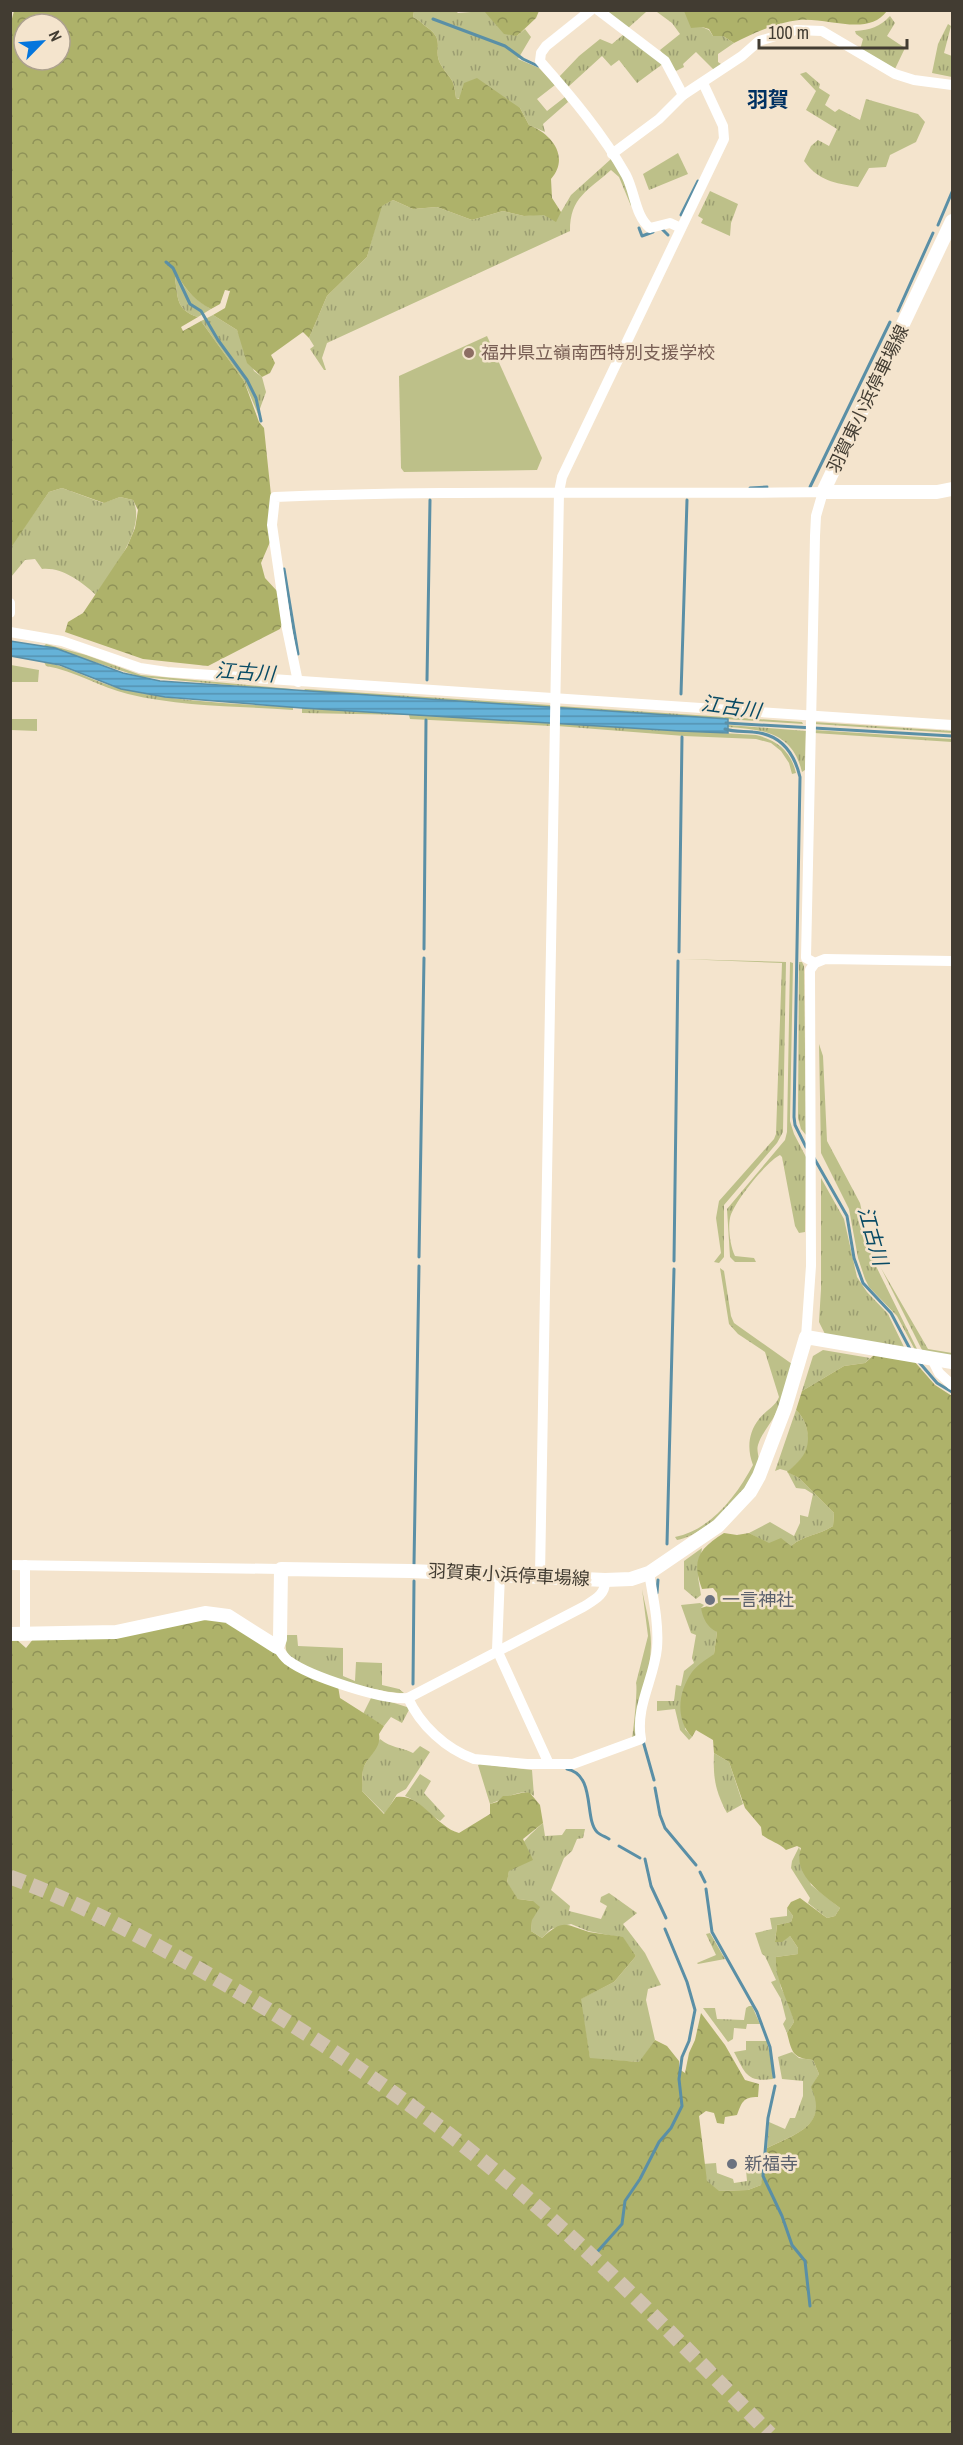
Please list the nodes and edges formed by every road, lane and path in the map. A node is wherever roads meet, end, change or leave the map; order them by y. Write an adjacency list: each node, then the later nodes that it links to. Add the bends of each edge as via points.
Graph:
1 (591, 10): 6 (street, via 546,46 540,61)
2 (598, 10): 5 (street, via 665,61)
3 (703, 83): 4 (street, via 759,40 810,29 832,35 895,74); 5 (street); 8 (street, via 725,133)
4 (952, 85)
5 (683, 95): 6 (street, via 659,119)
6 (612, 154): 8 (street, via 627,177 642,222 650,228)
7 (952, 221): 11 (main road, 羽賀東小浜停車場線)
8 (684, 223): 10 (street, via 562,477)
9 (952, 489): 11 (main road, 羽賀東小浜停車場線)
10 (559, 492): 11 (street); 15 (street, via 275,497 272,525); 16 (street)
11 (823, 492): 17 (street, via 815,526)
12 (10, 603): 13 (street)
13 (10, 613)
14 (10, 632): 15 (street, via 83,647 140,668)
15 (298, 682): 16 (street)
16 (555, 703): 17 (street); 30 (street)
17 (810, 723): 18 (street); 20 (street, via 806,958)
18 (952, 725)
19 (952, 961): 20 (street, via 830,959)
20 (815, 963): 21 (street, via 809,981 811,1294)
21 (806, 1337): 22 (main road); 28 (main road, 羽賀東小浜停車場線, via 785,1408 750,1492 718,1526)
22 (932, 1359): 23 (main road); 24 (street, via 939,1373)
23 (952, 1362)
24 (952, 1384)
25 (10, 1565): 26 (street)
26 (25, 1565): 27 (street); 33 (street)
27 (281, 1569): 29 (main road, 羽賀東小浜停車場線); 34 (main road)
28 (649, 1573): 31 (main road, 羽賀東小浜停車場線, via 631,1579); 37 (street, via 657,1649 640,1719 642,1739 583,1762)
29 (500, 1574): 30 (main road, 羽賀東小浜停車場線); 35 (street)
30 (540, 1576): 31 (main road, 羽賀東小浜停車場線)
31 (605, 1580): 35 (street, via 606,1589 589,1603)
32 (10, 1634): 33 (main road)
33 (25, 1635): 34 (main road, via 116,1632 205,1612 228,1616)
34 (277, 1647): 36 (street, via 286,1660 314,1674 386,1697)
35 (497, 1650): 36 (street); 37 (street)
36 (408, 1698): 37 (street, via 434,1733 466,1756)
37 (549, 1764)

